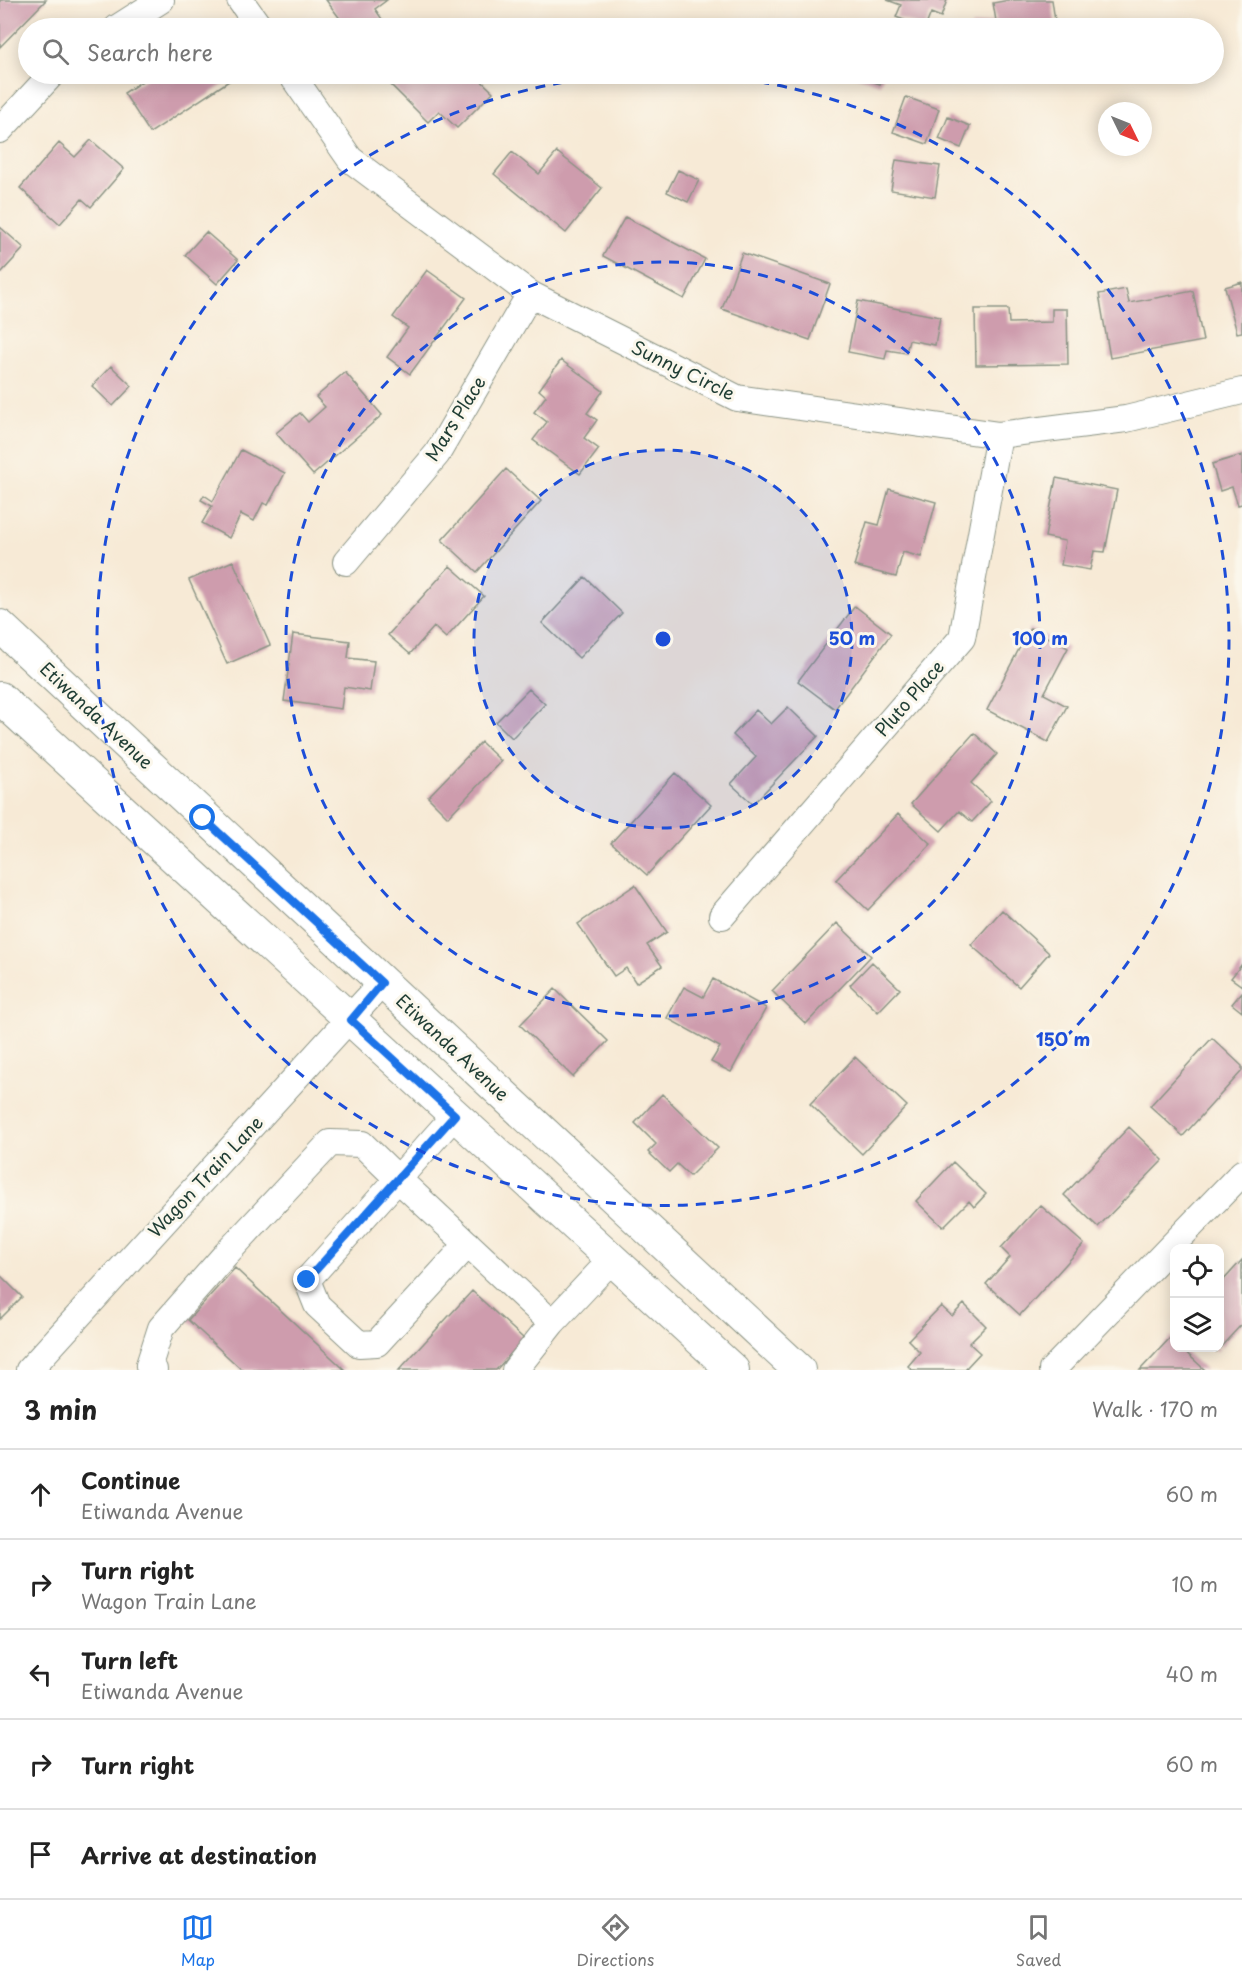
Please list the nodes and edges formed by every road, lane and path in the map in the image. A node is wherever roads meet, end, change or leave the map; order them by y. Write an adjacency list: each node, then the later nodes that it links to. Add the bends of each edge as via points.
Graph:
1 (161, 0): 3 (street)
2 (240, 0): 4 (street)
3 (133, 18)
4 (253, 18)
5 (43, 84): 7 (street)
6 (298, 84): 8 (street, Sunny Circle, via 350,159)
7 (0, 130)
8 (530, 294): 10 (street, Sunny Circle, via 737,398); 11 (street, Mars Place, via 437,454)
9 (1242, 391): 10 (street, Sunny Circle, via 1126,418)
10 (999, 435): 14 (street, Pluto Place, via 962,638)
11 (346, 562)
12 (0, 626): 15 (main road, Etiwanda Avenue)
13 (0, 698): 16 (main road)
14 (722, 916)
15 (382, 983): 16 (street, Wagon Train Lane); 27 (main road, Etiwanda Avenue)
16 (351, 1020): 17 (main road); 23 (street, Wagon Train Lane)
17 (455, 1115): 19 (street); 21 (main road)
18 (1242, 1173): 28 (street)
19 (398, 1179): 20 (street); 20 (street, via 307,1280 317,1305 359,1344 377,1343); 24 (street, via 362,1143 330,1143 161,1328 149,1365)
20 (468, 1244): 22 (street)
21 (613, 1258): 22 (street); 26 (main road)
22 (552, 1323): 25 (street)
23 (29, 1370)
24 (154, 1370)
25 (515, 1370)
26 (733, 1370)
27 (799, 1370)
28 (1052, 1370)

